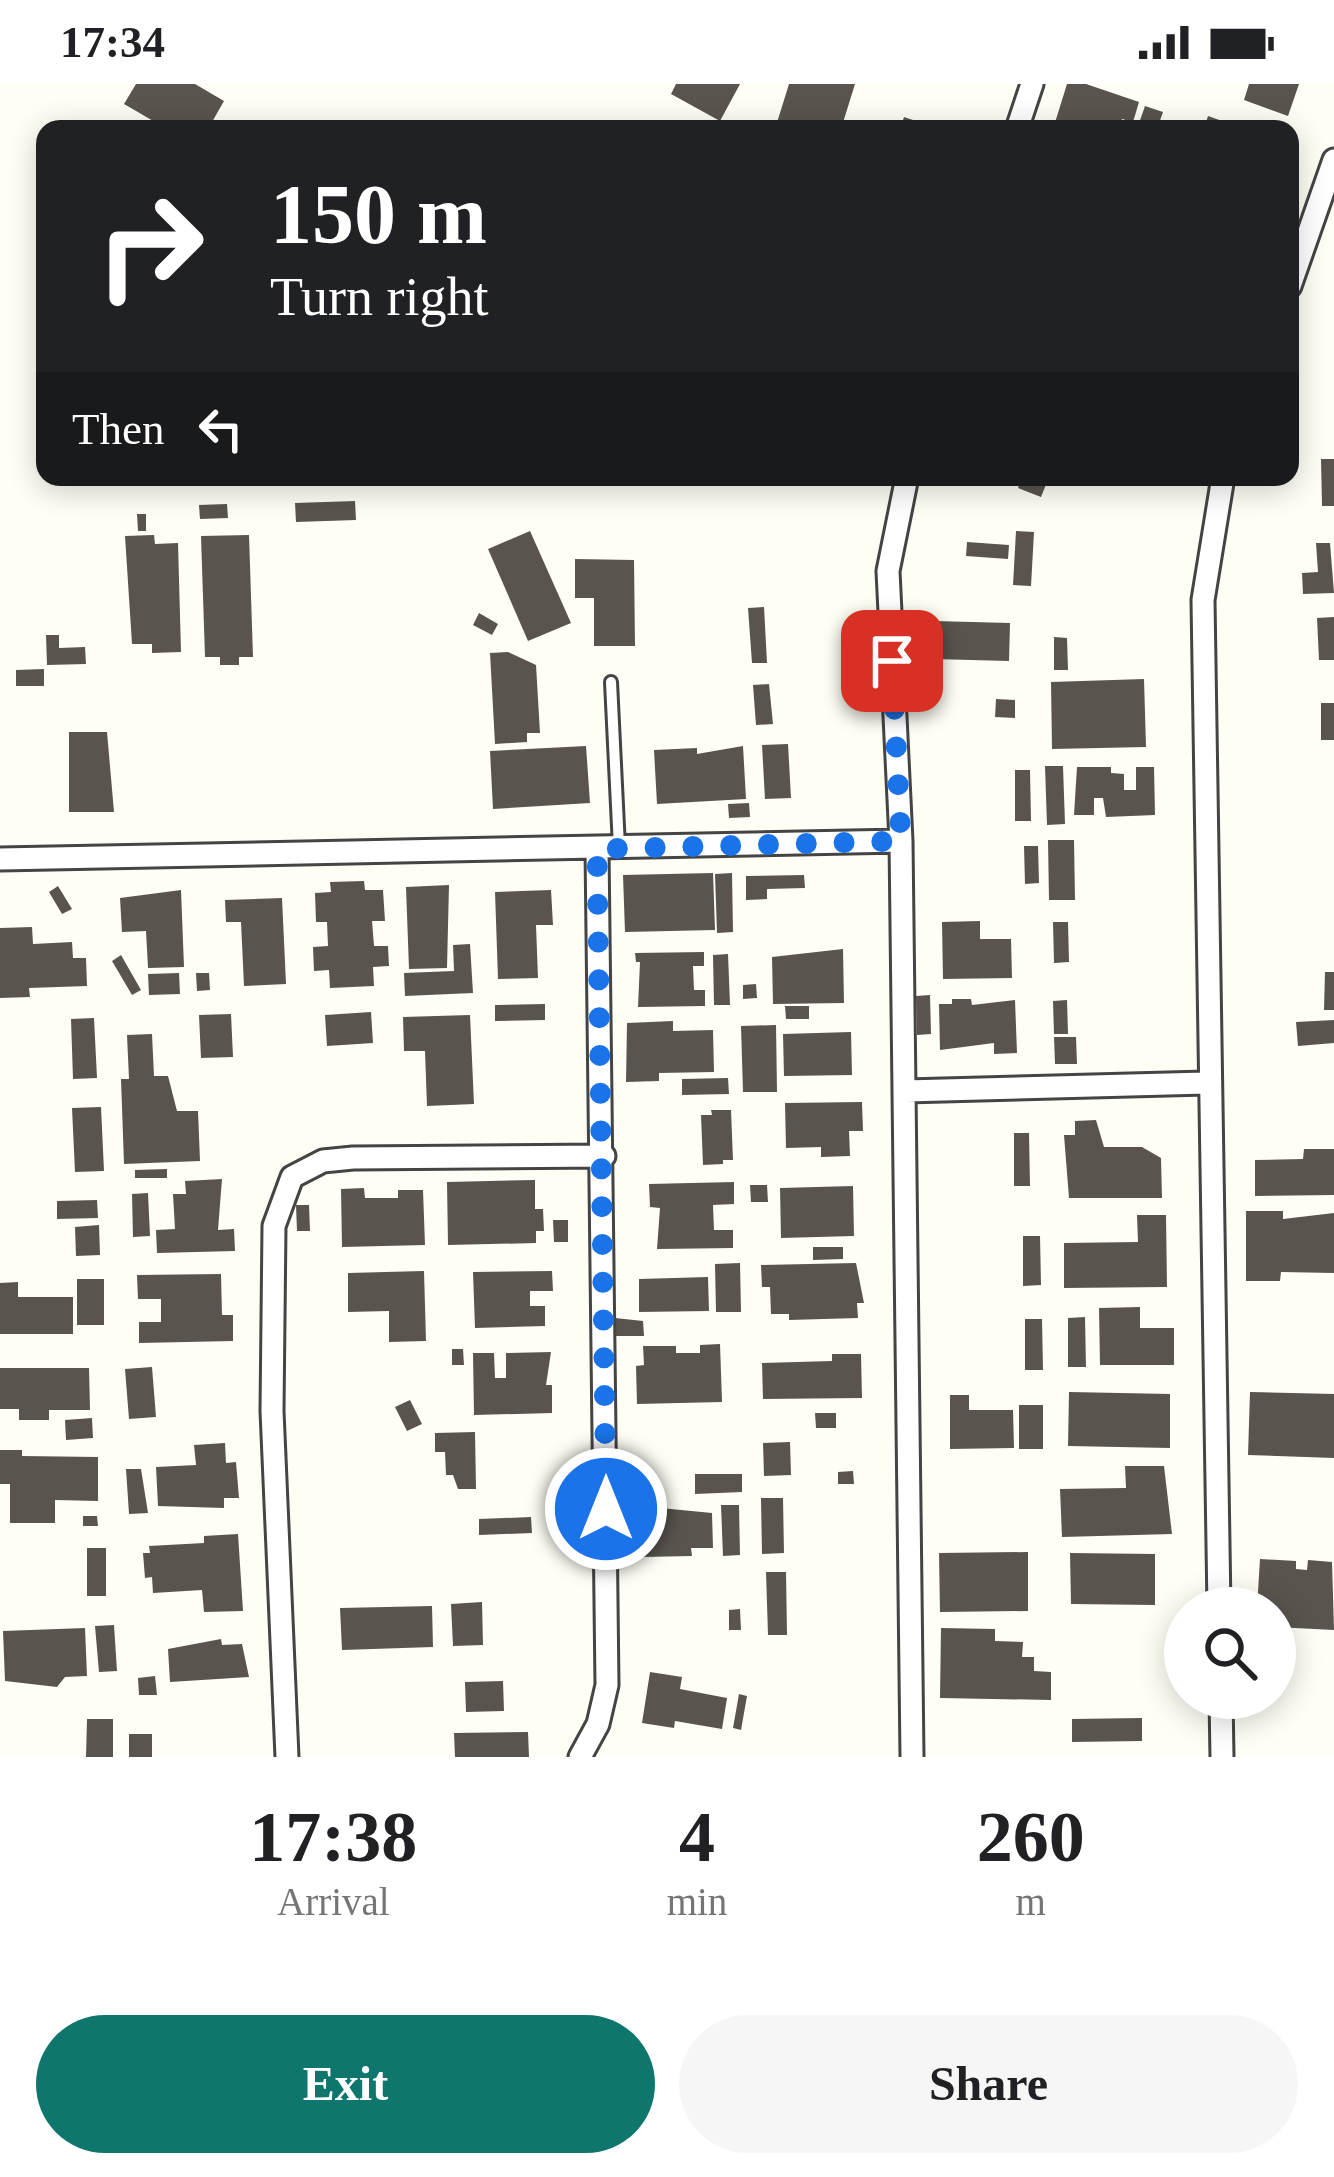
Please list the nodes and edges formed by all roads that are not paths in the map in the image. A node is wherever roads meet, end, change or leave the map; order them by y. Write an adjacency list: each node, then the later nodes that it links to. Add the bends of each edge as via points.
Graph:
1 (1032, 84): 2 (street)
2 (1020, 120)
3 (1334, 160): 4 (street)
4 (1299, 260)
5 (905, 486): 8 (street, via 888,572)
6 (1222, 486): 11 (street, via 1203,600)
7 (611, 682): 9 (lane)
8 (901, 841): 9 (street); 12 (street)
9 (608, 849): 10 (street); 13 (street)
10 (0, 859)
11 (1206, 1083): 12 (street); 14 (street)
12 (906, 1091): 18 (street)
13 (604, 1156): 16 (street, via 353,1158 323,1161 292,1177 274,1226 272,1411); 17 (street, via 607,1685)
14 (1218, 1587)
15 (1221, 1719): 19 (street)
16 (286, 1757)
17 (580, 1757)
18 (912, 1757)
19 (1222, 1757)

